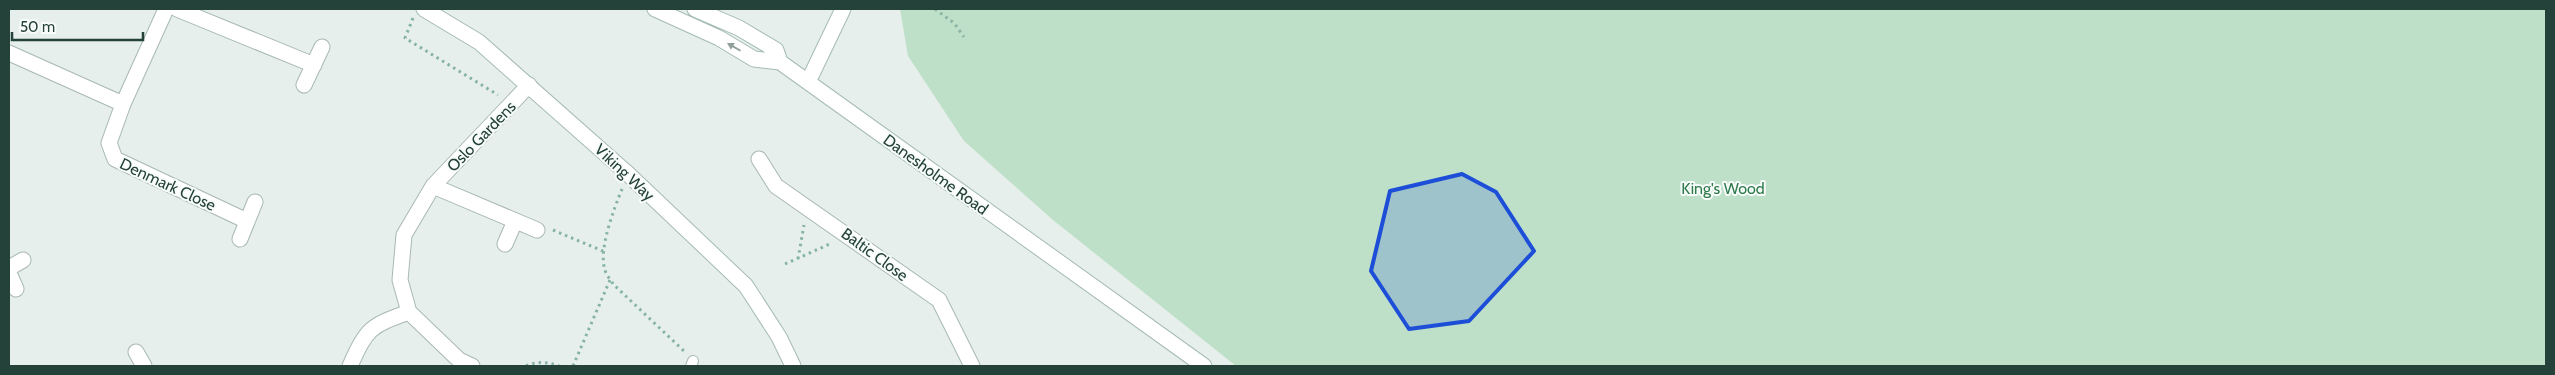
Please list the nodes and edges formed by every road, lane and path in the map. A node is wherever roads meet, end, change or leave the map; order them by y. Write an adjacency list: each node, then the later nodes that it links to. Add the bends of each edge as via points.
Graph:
1 (166, 9): 17 (street, Denmark Close)
2 (177, 9): 12 (street)
3 (655, 9): 11 (street, Danesholme Road, one-way to 3, via 754,59 719,38)
4 (695, 9): 11 (street, via 739,28 776,50)
5 (843, 9): 13 (street)
6 (935, 9): 8 (path, via 954,23)
7 (421, 11): 15 (street, Viking Way, via 479,42); 16 (path, via 405,38)
8 (964, 37)
9 (322, 47): 12 (street)
10 (9, 53): 17 (street)
11 (780, 62): 13 (street, Danesholme Road)
12 (314, 65): 14 (street)
13 (808, 82): 48 (street, Danesholme Road)
14 (304, 85)
15 (529, 85): 16 (street, Oslo Gardens); 46 (street, Viking Way, via 746,286 779,337)
16 (512, 103): 19 (street, Oslo Gardens)
17 (123, 104): 23 (street, Denmark Close, via 109,143 115,159)
18 (759, 158): 22 (street, Baltic Close, via 776,186)
19 (433, 186): 24 (street, Oslo Gardens); 37 (street, Oslo Gardens, via 404,235 400,280)
20 (622, 189): 29 (path, via 612,216)
21 (254, 202): 23 (street)
22 (812, 210): 26 (street, Baltic Close); 30 (path, via 805,219)
23 (247, 221): 27 (street)
24 (514, 221): 25 (street, Oslo Gardens); 28 (street)
25 (537, 230): 29 (path, via 546,227)
26 (848, 235): 30 (path); 47 (street, Baltic Close, via 939,300)
27 (240, 240)
28 (505, 244)
29 (605, 252): 35 (path, via 605,270)
30 (798, 258): 32 (path)
31 (23, 260): 33 (street)
32 (785, 264)
33 (9, 268)
34 (9, 273): 36 (street)
35 (611, 280): 39 (path); 45 (path)
36 (16, 289)
37 (409, 312): 41 (street, via 376,324 360,342); 42 (street, via 459,360)
38 (136, 352): 40 (street)
39 (692, 363)
40 (144, 366)
41 (350, 366)
42 (472, 366)
43 (526, 366): 44 (path, via 533,363)
44 (559, 366)
45 (573, 366)
46 (793, 366)
47 (972, 366)
48 (1204, 366)

